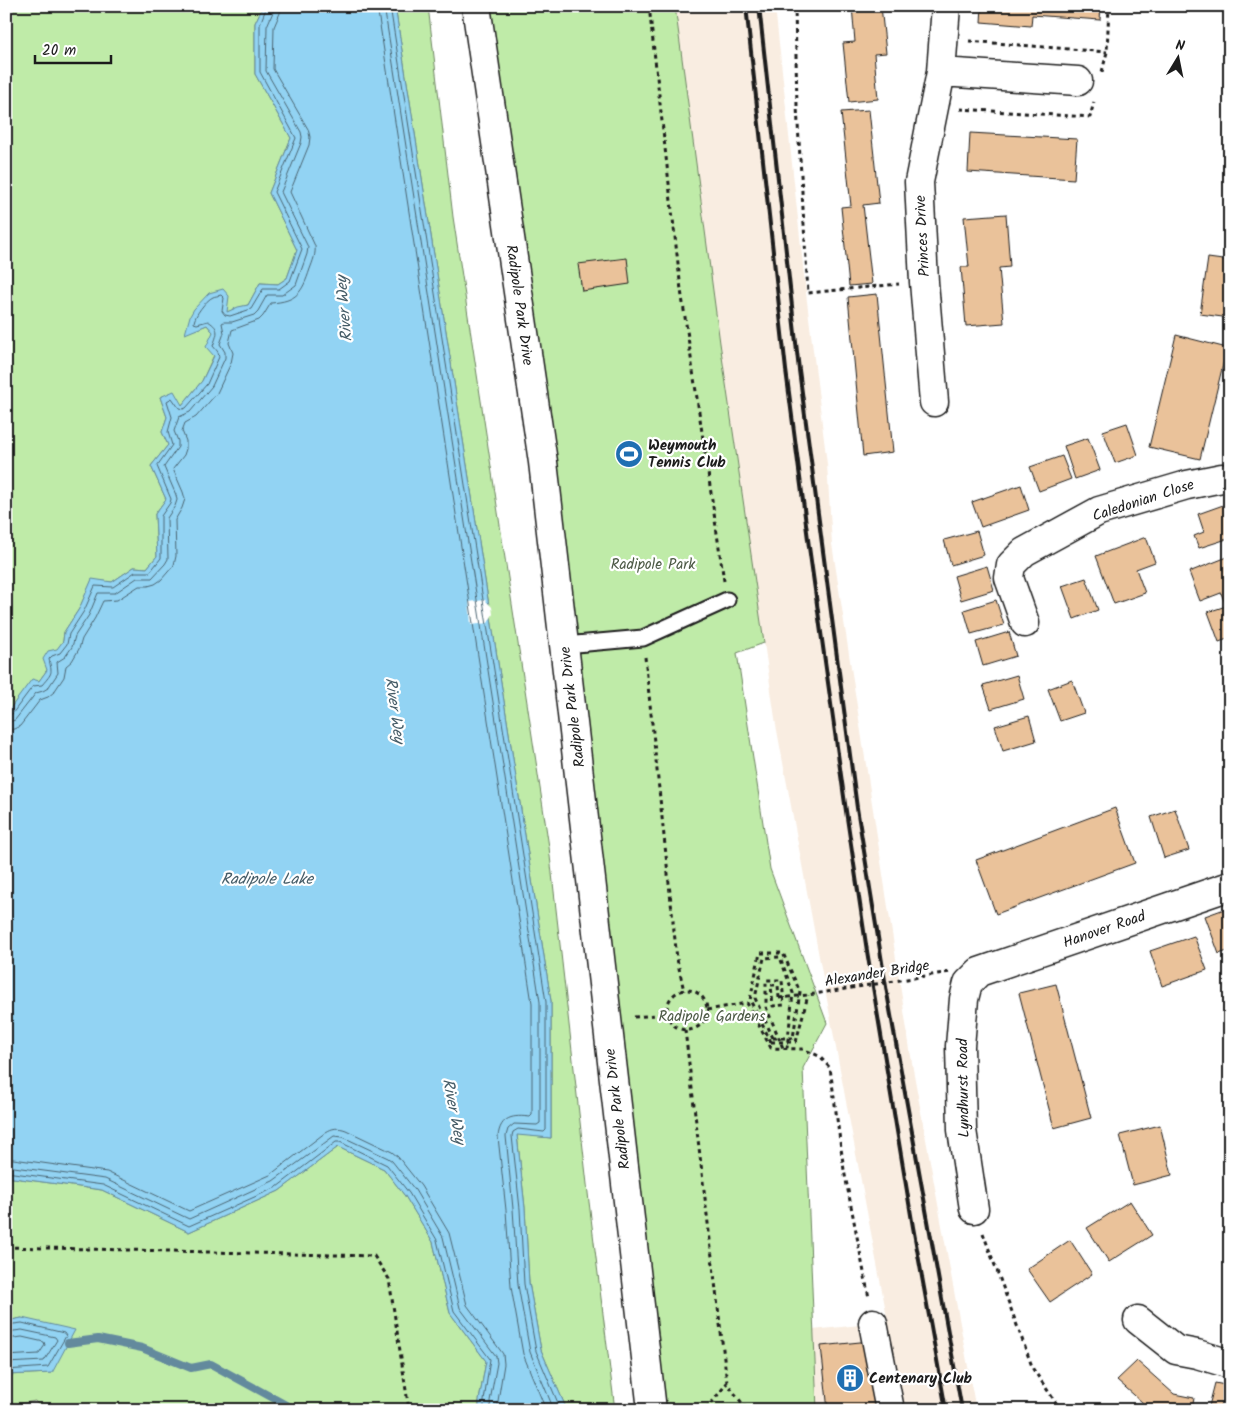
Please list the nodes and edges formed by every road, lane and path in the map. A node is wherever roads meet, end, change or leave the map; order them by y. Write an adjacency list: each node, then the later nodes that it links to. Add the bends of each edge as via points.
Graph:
1 (476, 6): 15 (street, Radipole Park Drive, via 543,462)
2 (649, 6): 12 (path, via 681,290)
3 (795, 6): 9 (path, via 797,107 808,293)
4 (946, 6): 5 (street, Princes Drive)
5 (944, 39): 6 (path); 7 (street, Princes Drive)
6 (1108, 52)
7 (941, 72): 8 (street); 9 (street, Princes Drive, via 919,182)
8 (1078, 81)
9 (924, 282): 10 (street, Princes Drive)
10 (934, 402)
11 (1230, 478): 13 (street, Caledonian Close, via 1187,485 1100,512 1024,552 1012,565 1009,578)
12 (727, 600): 14 (lane)
13 (1025, 624)
14 (643, 638): 15 (lane); 19 (path, via 677,959)
15 (564, 646): 31 (street, Radipole Park Drive)
16 (1230, 886): 18 (street, Hanover Road)
17 (950, 972): 20 (path, Alexander Bridge, bridge)
18 (979, 972): 24 (street, Lyndhurst Road, via 968,983 960,1046 962,1130)
19 (684, 991): 21 (path, via 697,993); 22 (path, via 673,996 667,1008 670,1020)
20 (808, 995): 23 (path, Alexander Bridge, bridge, via 789,997 779,998 778,985 771,985 773,1006 784,1005 783,997 782,980 766,980 766,1007); 23 (path, bridge, via 796,1042 771,1042 750,1000 760,954 783,953 800,992 793,1038 773,1038 755,998 764,958 780,957 793,993 789,1029)
21 (707, 1010): 22 (path, via 702,1022 692,1030); 23 (path, via 747,1003 771,1048)
22 (685, 1030): 29 (path)
23 (785, 1048): 27 (path, via 803,1049 819,1056 830,1068 844,1170)
24 (974, 1209): 35 (path, via 1034,1369)
25 (6, 1246): 30 (path, via 374,1256 389,1279)
26 (1138, 1320): 28 (street, via 1176,1350)
27 (873, 1323): 34 (street)
28 (1230, 1364)
29 (727, 1382): 32 (path); 33 (path)
30 (409, 1410)
31 (652, 1410)
32 (706, 1410)
33 (747, 1410)
34 (890, 1410)
35 (1061, 1410)

